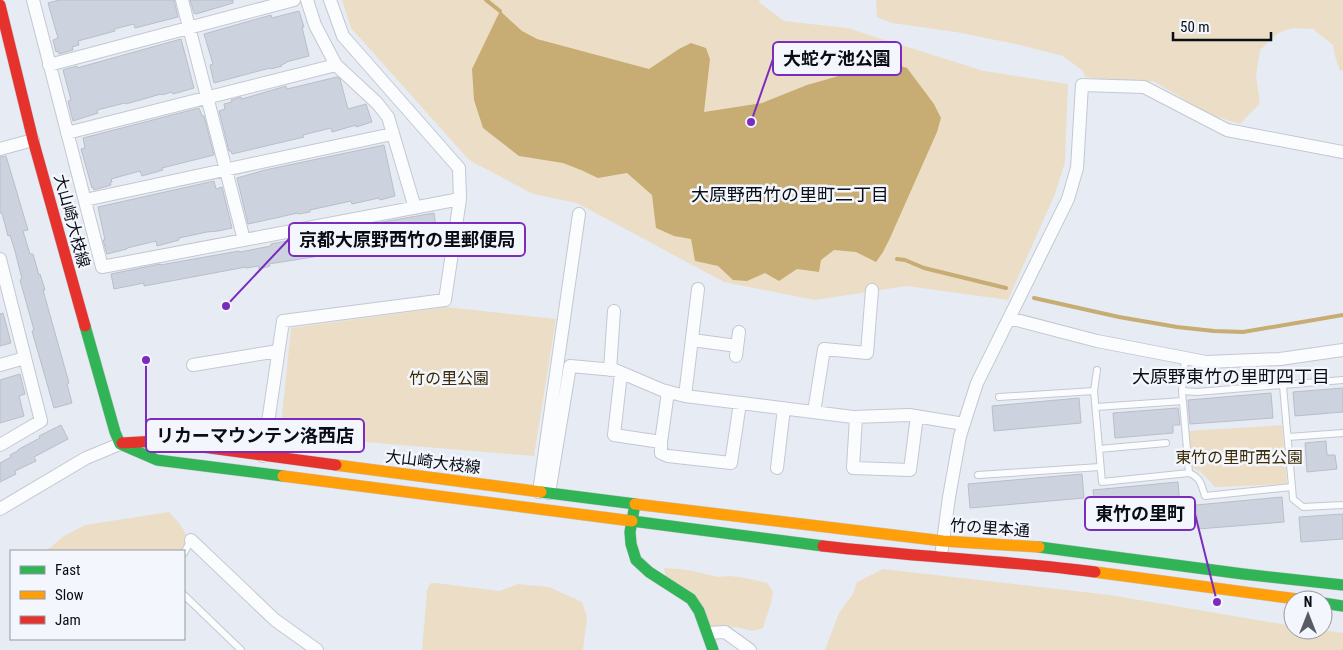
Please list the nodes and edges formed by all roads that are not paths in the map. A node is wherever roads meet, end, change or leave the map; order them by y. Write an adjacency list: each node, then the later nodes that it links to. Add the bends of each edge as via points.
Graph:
1 (33, 0): 8 (street)
2 (182, 0): 7 (street)
3 (294, 0): 7 (street)
4 (307, 0): 9 (street, via 315,25)
5 (330, 0): 17 (street, via 343,36 459,168)
6 (0, 5): 13 (main road, 大山崎大枝線)
7 (189, 28): 8 (street); 10 (street)
8 (49, 64): 11 (street)
9 (336, 65): 10 (street); 12 (street, via 377,103 388,117)
10 (207, 98): 11 (street); 16 (street)
11 (67, 133): 18 (street)
12 (392, 134): 16 (street); 19 (street)
13 (33, 140): 14 (street); 57 (main road, 大山崎大枝線)
14 (0, 149)
15 (1343, 152): 27 (street, via 1227,130 1144,86 1082,85 1077,168 1068,199)
16 (226, 170): 18 (street); 21 (street)
17 (460, 199): 19 (street); 31 (street, via 445,300 283,321)
18 (85, 200): 21 (street, via 102,267)
19 (414, 208): 21 (street)
20 (579, 214): 66 (street)
21 (244, 240)
22 (0, 259): 25 (street)
23 (698, 289): 29 (street)
24 (872, 290): 49 (street, via 867,353 824,349)
25 (4, 293): 32 (street)
26 (614, 310): 37 (street)
27 (1009, 318): 33 (street, via 1098,341); 52 (street, via 977,383)
28 (739, 332): 29 (street, via 736,351)
29 (692, 340): 43 (street)
30 (1343, 350): 33 (street, via 1280,359 1206,362)
31 (278, 351): 35 (street); 60 (street)
32 (26, 358): 34 (street); 58 (street, via 41,421)
33 (1185, 358): 41 (lane)
34 (0, 365)
35 (193, 365)
36 (1098, 370): 40 (lane)
37 (616, 371): 42 (street); 55 (street, via 614,435); 66 (street, via 570,366)
38 (1343, 380): 39 (lane)
39 (1283, 386): 41 (lane); 54 (lane)
40 (1094, 391): 44 (lane); 47 (lane)
41 (1182, 391): 45 (lane)
42 (668, 392): 43 (street); 55 (street)
43 (685, 396): 46 (street)
44 (999, 397)
45 (1183, 401): 47 (lane); 63 (lane)
46 (740, 403): 48 (street); 55 (street, via 731,463 668,456 660,453)
47 (1096, 407): 59 (lane)
48 (784, 408): 49 (street); 62 (street)
49 (814, 412): 51 (street)
50 (917, 416): 51 (street); 51 (street, via 910,470 854,468); 52 (street)
51 (856, 417)
52 (964, 424): 72 (street)
53 (1343, 433): 54 (lane)
54 (1288, 437): 65 (lane)
55 (660, 442)
56 (1166, 443): 59 (lane)
57 (120, 444): 60 (main road, 大山崎大枝線, via 158,441); 69 (street, via 86,458); 70 (main road, 大山崎大枝線, via 156,460)
58 (0, 445)
59 (1099, 449): 61 (lane)
60 (263, 456): 66 (main road, 大山崎大枝線)
61 (1100, 467): 63 (lane, via 1102,482); 64 (lane)
62 (778, 468)
63 (1189, 473): 65 (lane, via 1201,482 1205,496)
64 (978, 475)
65 (1292, 488): 68 (lane, via 1293,499 1303,507)
66 (544, 492): 67 (main road, 大山崎大枝線)
67 (635, 504): 70 (main road); 72 (main road, 竹の里本通)
68 (1343, 505)
69 (0, 509)
70 (632, 521): 74 (main road, 竹の里本通); 78 (main road, via 630,544 636,560 691,599)
71 (191, 540): 73 (lane); 80 (street, via 275,620)
72 (943, 541): 74 (street); 75 (main road, 竹の里本通, via 1038,547)
73 (185, 551)
74 (941, 558): 77 (main road, 竹の里本通, via 1068,568)
75 (1343, 584)
76 (185, 596): 79 (lane)
77 (1283, 597)
78 (708, 633): 81 (main road); 82 (street, via 725,632)
79 (241, 650)
80 (317, 650)
81 (713, 650)
82 (750, 650)

